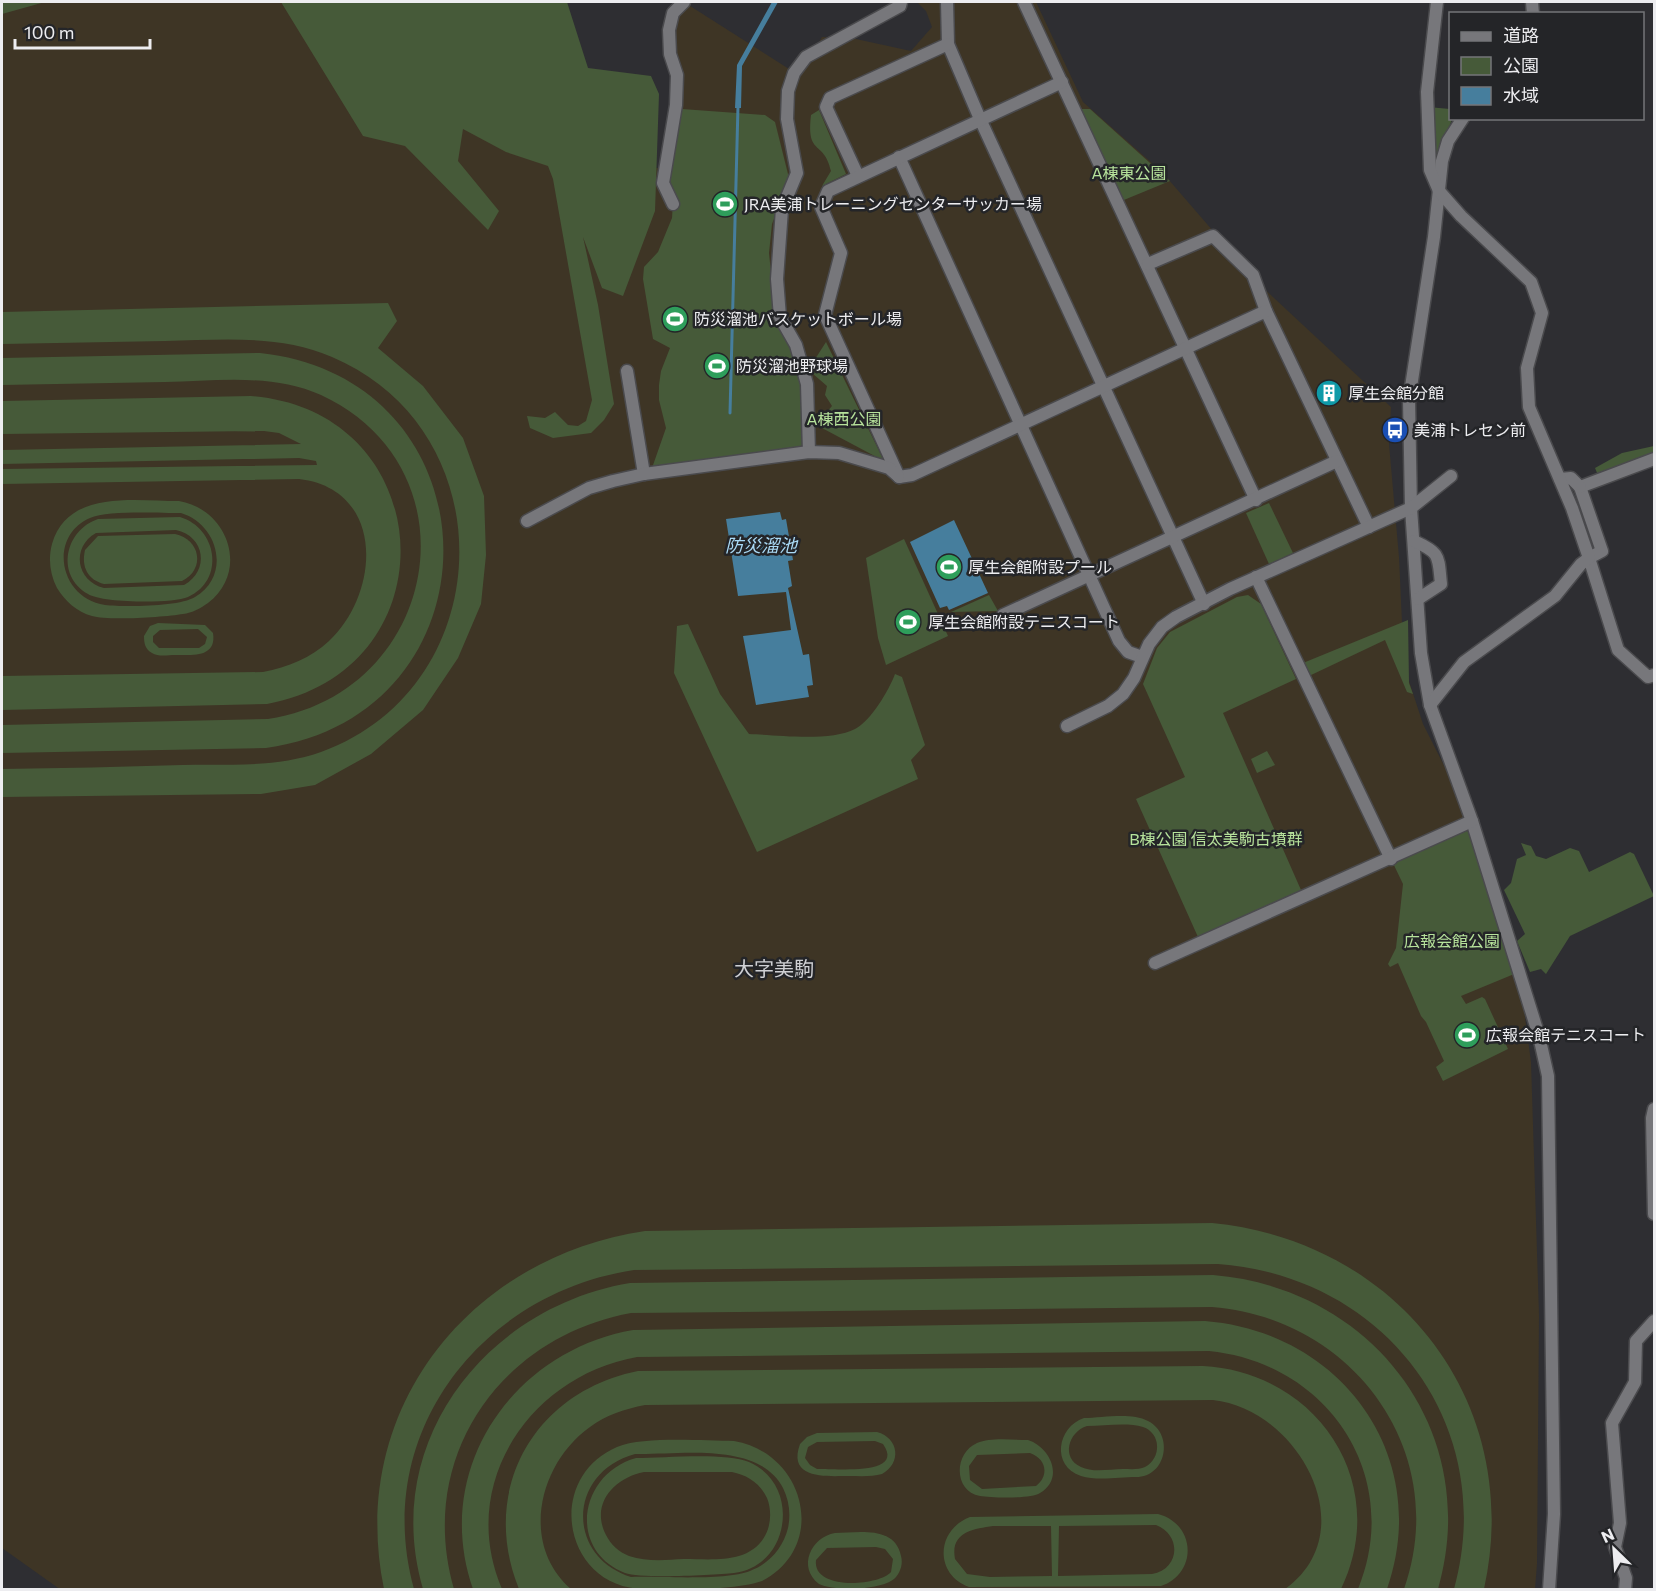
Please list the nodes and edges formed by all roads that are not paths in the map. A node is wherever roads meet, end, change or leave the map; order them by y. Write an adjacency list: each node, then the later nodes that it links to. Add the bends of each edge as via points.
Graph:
1 (684, 2): 13 (street, via 673,13 669,30 670,54 677,75 676,105 663,183)
2 (901, 2): 20 (street, via 806,57 794,73 788,91 787,119 797,173 782,209 777,279 780,317 796,345 807,384)
3 (946, 2): 6 (street)
4 (1024, 2): 7 (street)
5 (1437, 2): 12 (street, via 1427,92 1430,170)
6 (948, 44): 8 (street); 11 (street, via 830,98 826,107)
7 (1062, 82): 8 (street); 14 (street)
8 (980, 119): 10 (street); 18 (street)
9 (1462, 120): 12 (street, via 1448,141)
10 (899, 157): 11 (street); 19 (street)
11 (858, 176): 25 (street, via 828,190 821,207 841,253 825,315)
12 (1439, 191): 26 (street, via 1531,282 1542,314 1527,368 1529,407); 29 (street, via 1409,400)
13 (673, 204)
14 (1148, 264): 15 (street, via 1213,236 1253,275); 16 (street)
15 (1266, 310): 16 (street); 22 (street)
16 (1186, 347): 18 (street); 28 (street)
17 (627, 371): 23 (street)
18 (1104, 385): 19 (street); 32 (street)
19 (1021, 423): 25 (street, via 912,475); 35 (street)
20 (809, 452): 23 (street); 25 (street, via 839,453 889,468)
21 (1654, 459): 27 (street)
22 (1337, 461): 28 (street); 31 (street)
23 (645, 474): 30 (street, via 589,488)
24 (1451, 476): 29 (street)
25 (899, 477)
26 (1560, 479): 27 (street, via 1571,478); 34 (street)
27 (1580, 488): 34 (street, via 1602,551)
28 (1256, 500): 32 (street)
29 (1411, 508): 31 (street); 33 (street)
30 (527, 521)
31 (1369, 526): 36 (street)
32 (1173, 538): 35 (street); 38 (street)
33 (1414, 541): 37 (street); 37 (street, via 1435,551 1441,584)
34 (1589, 558): 41 (street, via 1618,650 1648,677); 42 (street, via 1555,596 1464,662)
35 (1090, 575): 39 (street); 40 (street, via 1119,641 1128,652)
36 (1256, 577): 38 (street); 45 (street)
37 (1418, 599): 42 (street, via 1424,680)
38 (1204, 604): 40 (street, via 1162,627)
39 (1003, 615)
40 (1142, 657): 43 (street, via 1123,694)
41 (1654, 675)
42 (1430, 705): 44 (street)
43 (1067, 726)
44 (1472, 821): 45 (street); 50 (street, via 1548,1076 1554,1514)
45 (1390, 859): 46 (street)
46 (1155, 963)
47 (1654, 1109): 48 (street)
48 (1654, 1214)
49 (1654, 1321): 51 (street, via 1636,1341 1635,1382 1612,1423 1620,1523 1615,1547 1626,1578)
50 (1549, 1590)
51 (1625, 1590)

